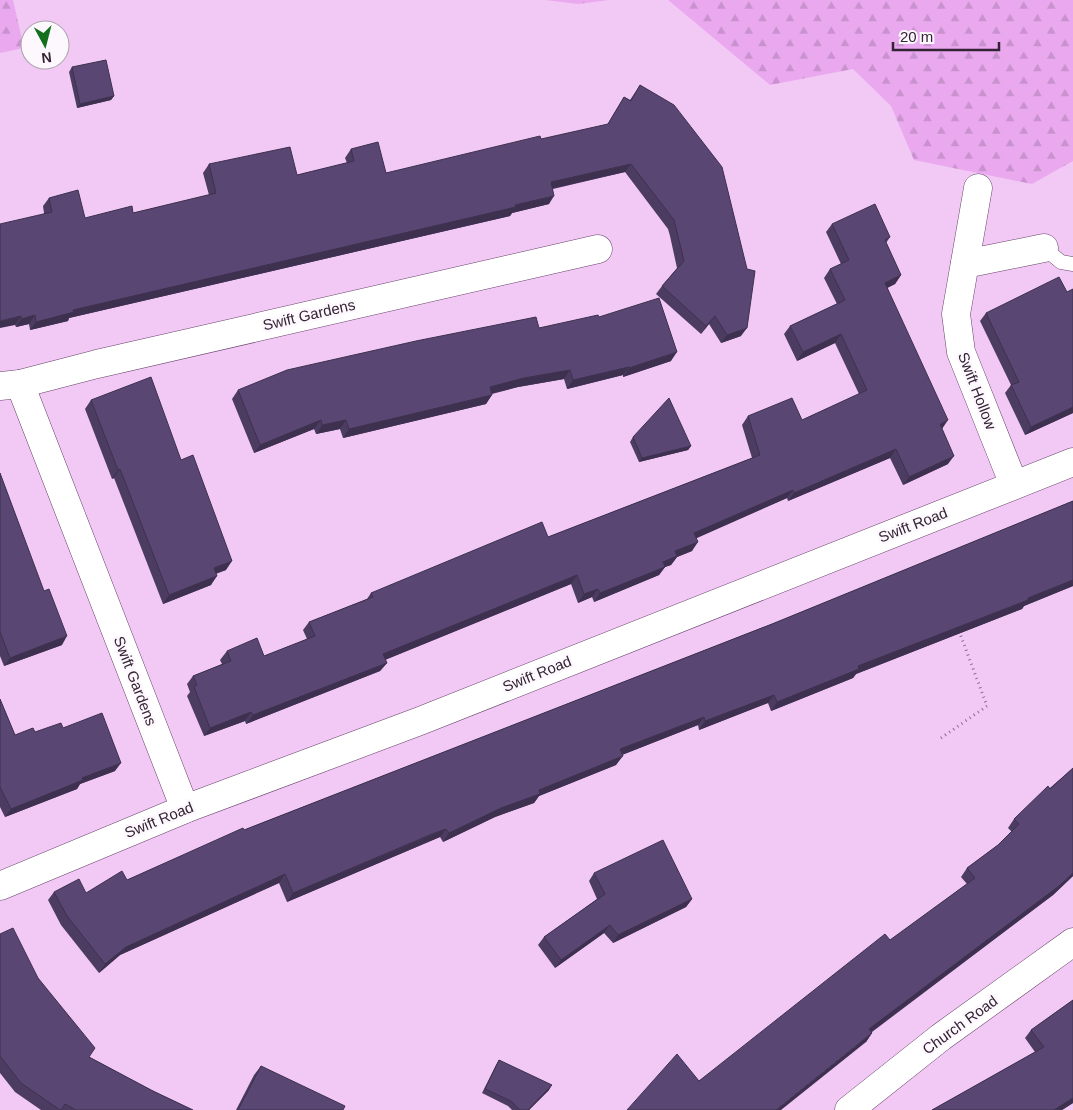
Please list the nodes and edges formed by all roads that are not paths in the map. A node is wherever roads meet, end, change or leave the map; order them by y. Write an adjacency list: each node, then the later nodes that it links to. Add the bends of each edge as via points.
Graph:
1 (978, 188): 4 (street, Swift Hollow)
2 (1044, 248): 4 (street); 5 (lane, via 1061,262)
3 (598, 249): 6 (street, Swift Gardens)
4 (965, 264): 8 (street, Swift Hollow, via 956,314 961,352)
5 (1073, 264)
6 (10, 385): 9 (street, Swift Gardens)
7 (1073, 462): 8 (street, Swift Road)
8 (1014, 485): 9 (street, Swift Road, via 420,720)
9 (185, 809): 10 (street, Swift Road)
10 (0, 886)
11 (1073, 942): 12 (street, Church Road, via 941,1037)
12 (849, 1110)

